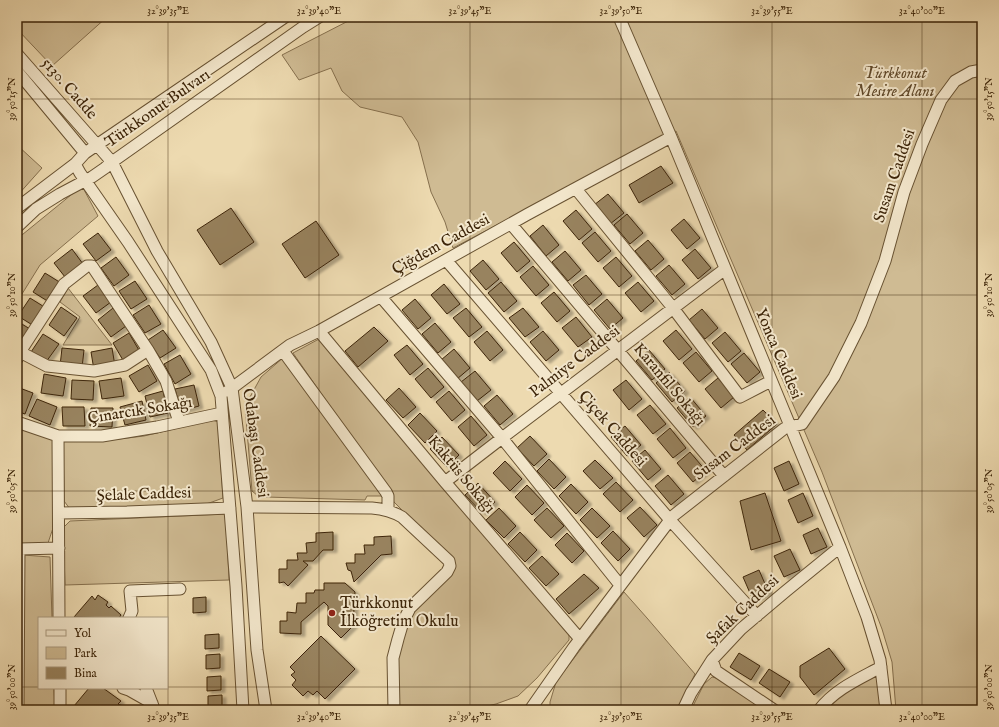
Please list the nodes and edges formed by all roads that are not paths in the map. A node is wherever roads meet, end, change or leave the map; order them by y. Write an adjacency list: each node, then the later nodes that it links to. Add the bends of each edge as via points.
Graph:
1 (285, 17): 8 (street, Türkkonut Bulvarı)
2 (319, 17): 10 (street, Türkkonut Bulvarı)
3 (619, 17): 7 (street, Yonca Caddesi)
4 (17, 54): 8 (street, 5130. Cadde)
5 (982, 70): 33 (street, Susam Caddesi, via 971,72 955,81 941,100 907,185 885,261 861,323 834,377 802,424)
6 (17, 71): 9 (street, 5130. Cadde)
7 (671, 137): 13 (street, Çiğdem Caddesi); 18 (street, Yonca Caddesi)
8 (97, 145): 9 (street, Türkkonut Bulvarı); 10 (street, 5130. Cadde)
9 (85, 153): 11 (street, Türkkonut Bulvarı)
10 (112, 162): 12 (street, Türkkonut Bulvarı); 27 (street, Odabaşı Caddesi, via 157,251 211,342)
11 (75, 164): 12 (street, Odabaşı Caddesi); 14 (street, Türkkonut Bulvarı)
12 (86, 180): 16 (street, Türkkonut Bulvarı, via 36,209); 29 (street, Odabaşı Caddesi, via 211,370)
13 (576, 188): 15 (street, Çiğdem Caddesi); 20 (street)
14 (17, 208)
15 (511, 224): 17 (street, Çiğdem Caddesi); 24 (street, Karanfil Sokağı)
16 (17, 227)
17 (446, 260): 19 (street, Çiğdem Caddesi); 28 (street, Çiçek Caddesi)
18 (726, 269): 20 (street, Palmiye Caddesi); 26 (street, Yonca Caddesi)
19 (381, 297): 21 (street, Çiğdem Caddesi); 35 (street)
20 (673, 308): 24 (street, Palmiye Caddesi); 26 (street, via 740,397)
21 (319, 331): 23 (street, Çiğdem Caddesi); 37 (street, Kaktüs Sokağı)
22 (148, 350): 25 (street, via 125,365 94,371 47,366); 25 (street, via 92,266 87,266 64,284); 32 (street, via 166,381)
23 (283, 350): 27 (street, Çiğdem Caddesi); 40 (street, via 386,492)
24 (618, 350): 28 (street, Palmiye Caddesi); 36 (street, Karanfil Sokağı)
25 (18, 356)
26 (771, 381): 33 (street, Yonca Caddesi)
27 (232, 388): 29 (street, Çiğdem Caddesi); 38 (street, Odabaşı Caddesi)
28 (561, 393): 35 (street, Palmiye Caddesi); 42 (street, Çiçek Caddesi)
29 (221, 396): 30 (street, Odabaşı Caddesi)
30 (222, 413): 32 (street, Çınarcık Sokağı); 39 (street, Odabaşı Caddesi)
31 (17, 422): 34 (street, Çınarcık Sokağı)
32 (179, 422): 34 (street, Çınarcık Sokağı, via 102,436)
33 (791, 426): 36 (street, Susam Caddesi); 43 (street, Yonca Caddesi)
34 (58, 436): 41 (street)
35 (502, 438): 37 (street, Palmiye Caddesi); 47 (street)
36 (724, 476): 42 (street, Susam Caddesi)
37 (445, 482): 52 (street, Kaktüs Sokağı)
38 (247, 507): 40 (street); 62 (street, Odabaşı Caddesi, via 257,650)
39 (230, 508): 41 (street, Şelale Caddesi); 61 (street, Odabaşı Caddesi)
40 (388, 510): 63 (street, via 402,517 449,561 450,566 410,608 403,622 393,658)
41 (59, 512): 44 (street)
42 (670, 520): 47 (street, Susam Caddesi); 49 (street, Çiçek Caddesi)
43 (840, 547): 49 (street, Şafak Caddesi); 54 (street, Yonca Caddesi, via 867,617)
44 (58, 548): 45 (street); 50 (street)
45 (18, 549): 46 (street)
46 (18, 572): 59 (street)
47 (620, 585): 52 (street, Susam Caddesi)
48 (180, 589): 51 (street, via 130,591 132,611)
49 (757, 616): 53 (street, Şafak Caddesi)
50 (59, 617)
51 (129, 617)
52 (580, 639): 64 (street, Susam Caddesi)
53 (712, 660): 65 (street, Şafak Caddesi); 66 (street, via 716,671)
54 (881, 667): 67 (street, via 843,687); 68 (street, Yonca Caddesi)
55 (60, 689): 60 (street)
56 (126, 689): 58 (street)
57 (146, 689): 58 (street)
58 (153, 707)
59 (18, 710)
60 (60, 710)
61 (243, 710)
62 (266, 710)
63 (394, 710)
64 (530, 710)
65 (683, 710)
66 (774, 710)
67 (819, 710)
68 (886, 710)

